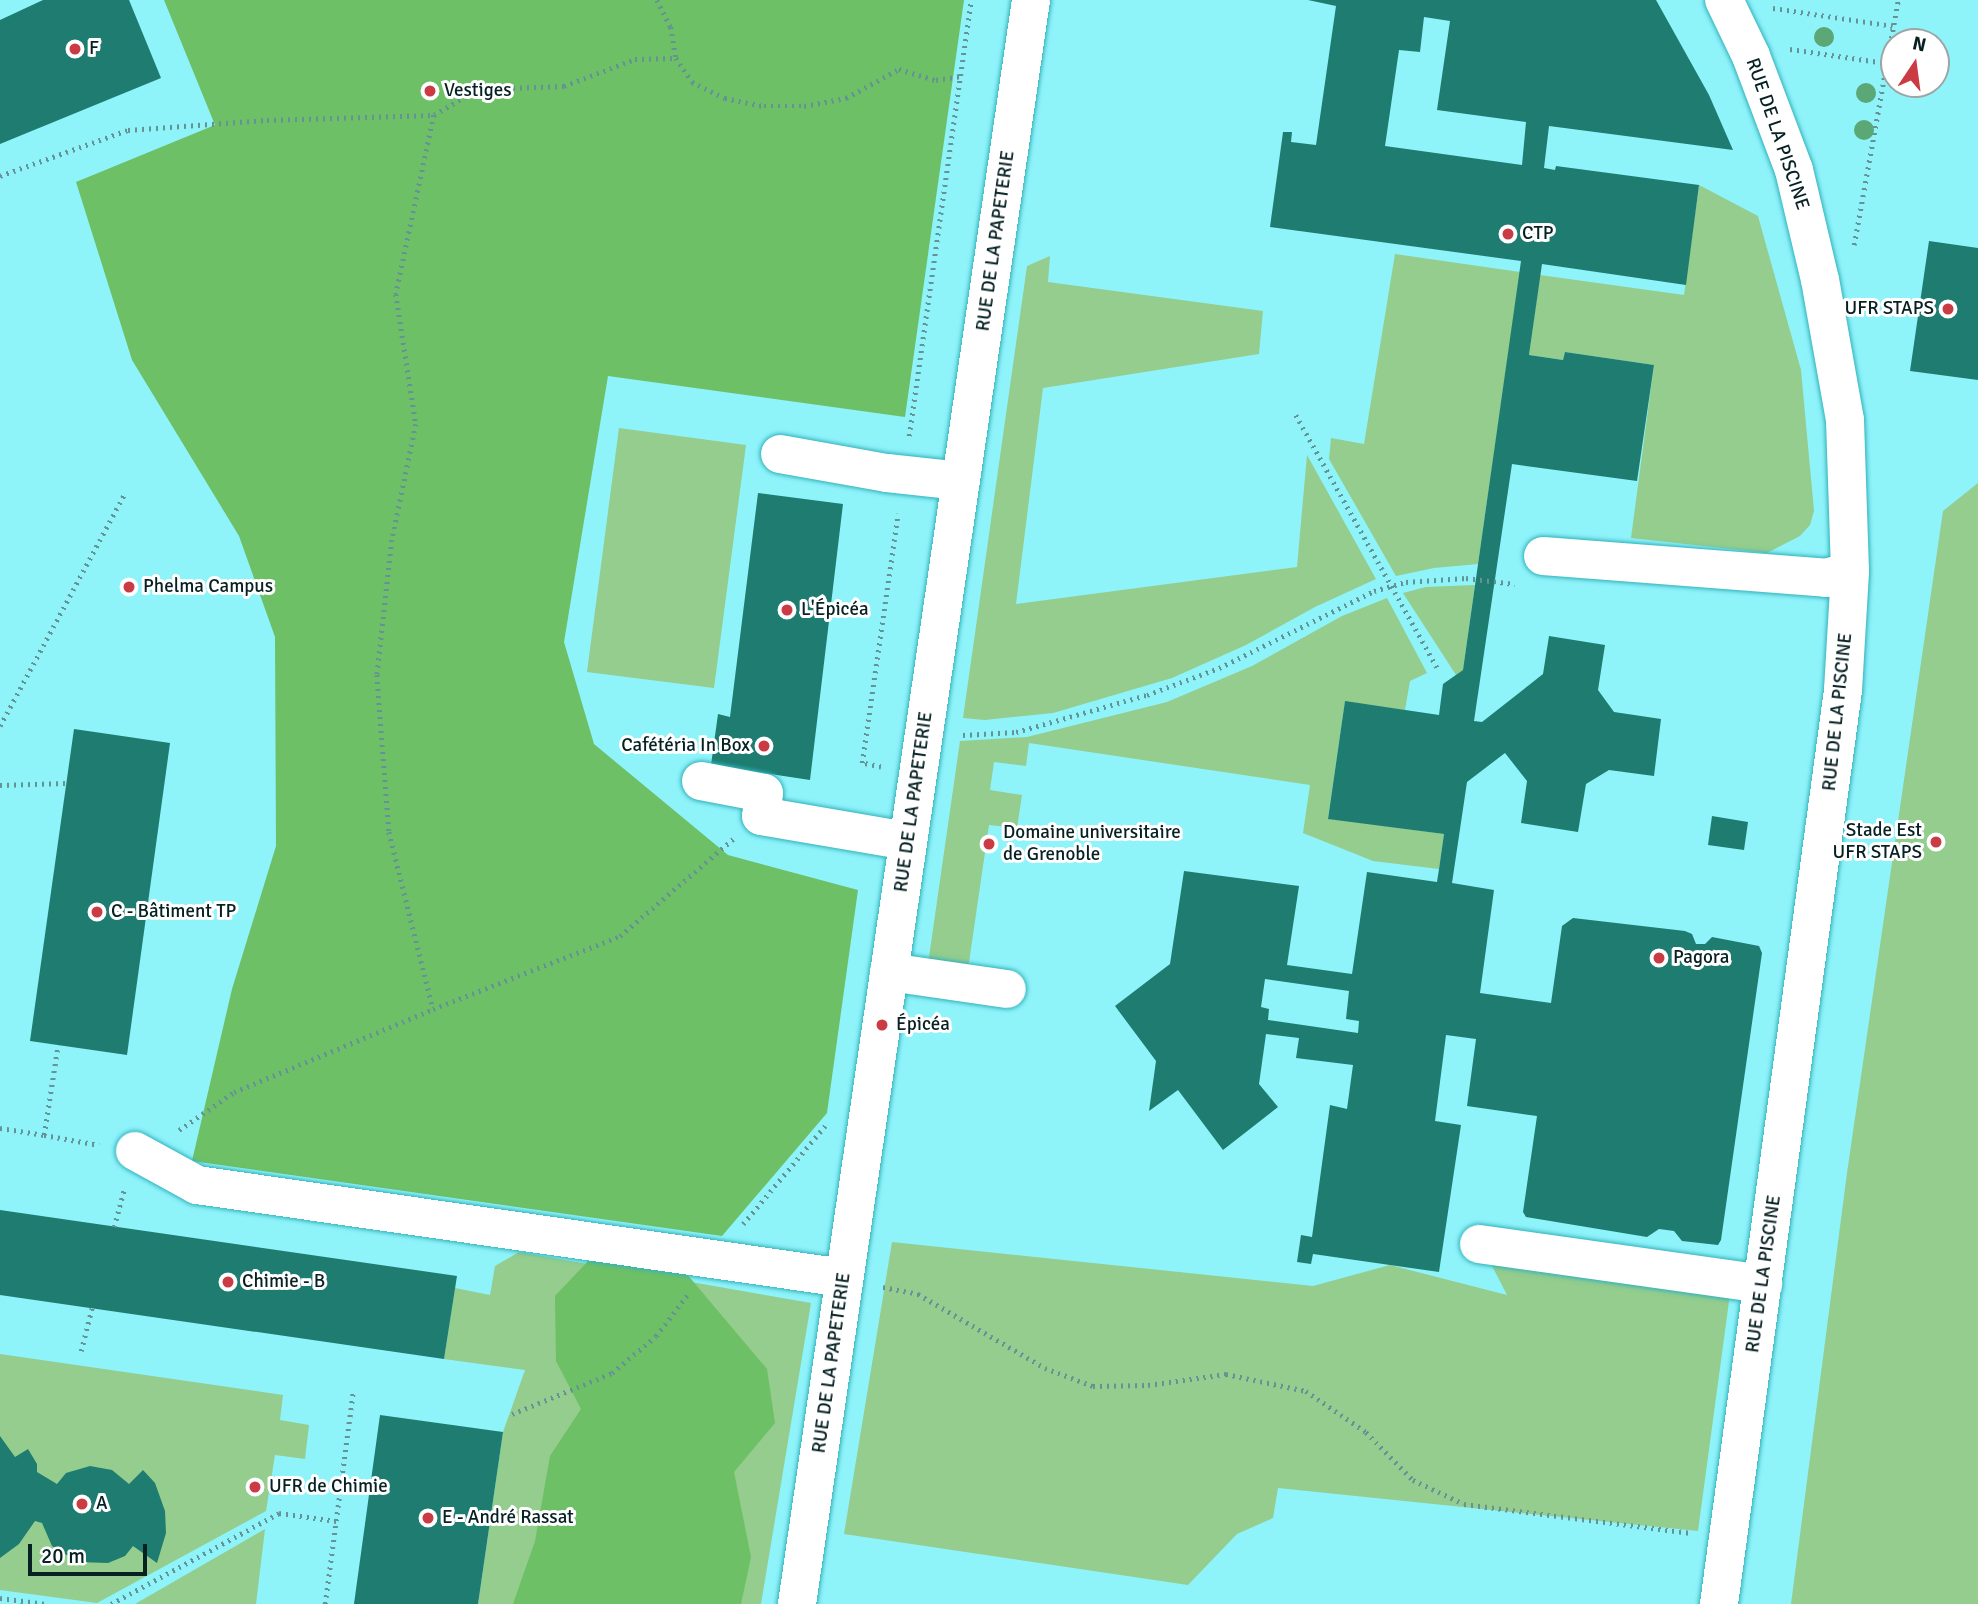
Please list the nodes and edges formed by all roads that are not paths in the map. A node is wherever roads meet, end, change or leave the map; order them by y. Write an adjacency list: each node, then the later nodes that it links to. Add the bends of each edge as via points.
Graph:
1 (1031, 0): 4 (street, RUE DE LA PAPETERIE)
2 (1724, 0): 6 (street, RUE DE LA PISCINE, via 1751,56 1794,170 1820,280 1845,420)
3 (780, 454): 4 (street)
4 (961, 481): 8 (street, RUE DE LA PAPETERIE)
5 (1543, 556): 6 (street, via 1826,578)
6 (1850, 571): 14 (street, RUE DE LA PISCINE, via 1843,690)
7 (701, 781): 8 (street, via 764,793 761,816)
8 (908, 841): 9 (street, RUE DE LA PAPETERIE)
9 (889, 972): 10 (street); 13 (street, RUE DE LA PAPETERIE)
10 (1007, 989)
11 (135, 1151): 13 (street, via 197,1185)
12 (1479, 1244): 14 (street)
13 (844, 1278): 15 (street, RUE DE LA PAPETERIE)
14 (1763, 1284): 16 (street, RUE DE LA PISCINE)
15 (797, 1604)
16 (1719, 1604)

